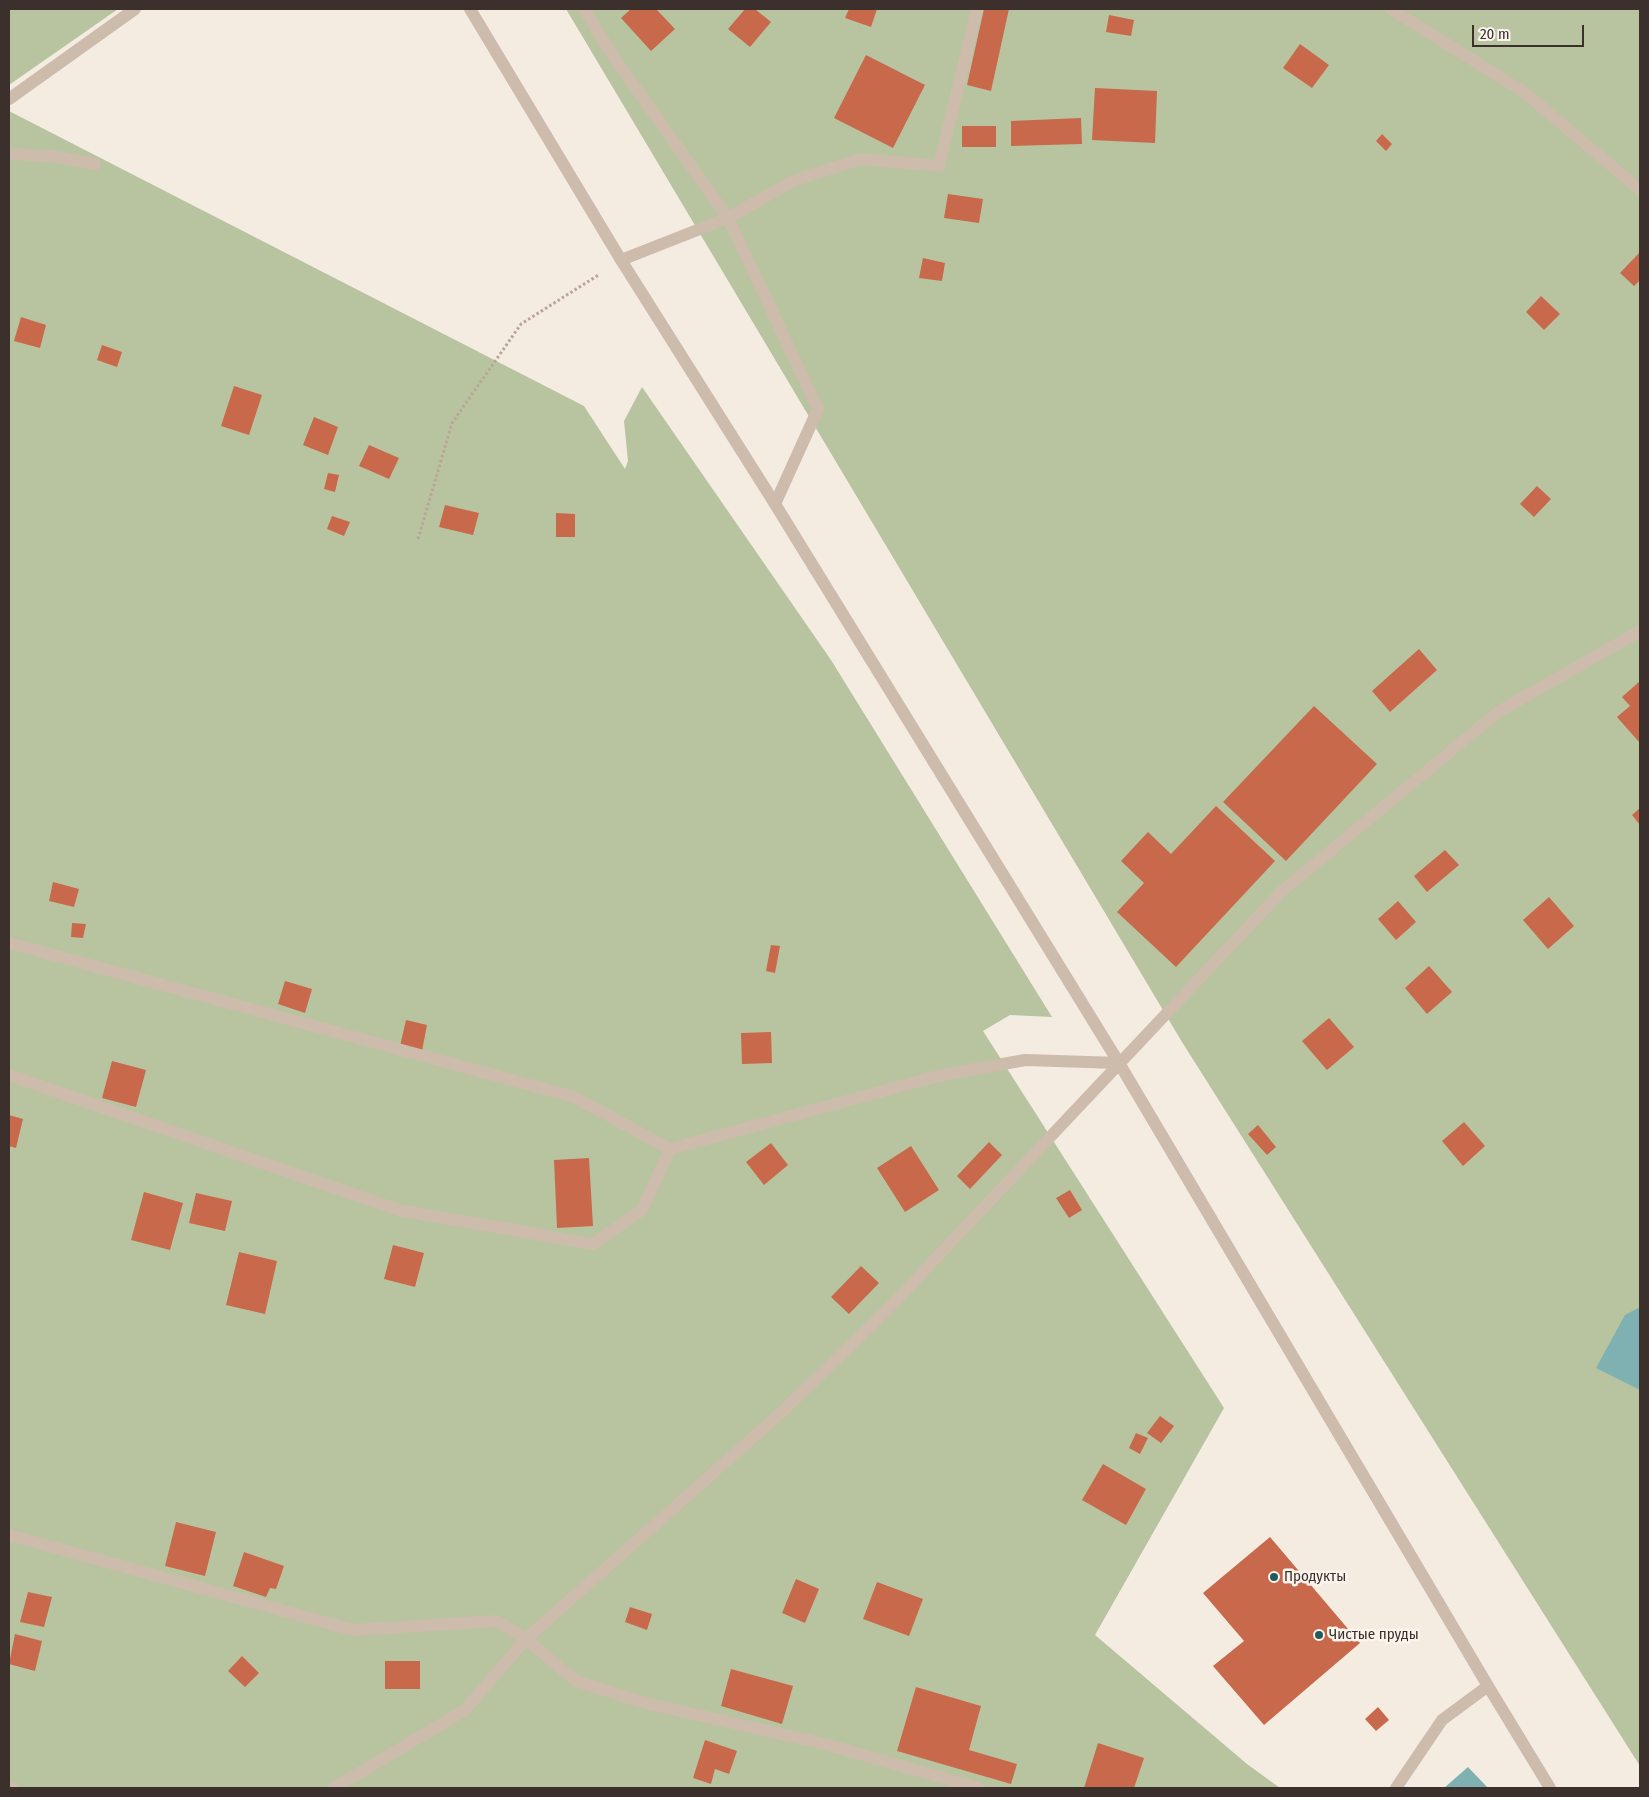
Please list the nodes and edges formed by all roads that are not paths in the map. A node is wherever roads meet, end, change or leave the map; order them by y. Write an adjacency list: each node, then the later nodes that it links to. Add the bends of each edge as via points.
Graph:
1 (135, 9): 6 (street)
2 (470, 9): 11 (street)
3 (584, 9): 10 (street, via 613,56)
4 (977, 9): 10 (street, via 939,166 860,160 792,180)
5 (1391, 9): 9 (street, via 1524,92)
6 (9, 100)
7 (9, 154): 8 (street, via 52,156)
8 (94, 164)
9 (1640, 190)
10 (728, 218): 11 (street); 12 (street, via 818,409)
11 (621, 260): 12 (street)
12 (775, 504): 15 (street)
13 (1640, 631): 15 (street, via 1498,712 1296,879)
14 (9, 943): 17 (street, via 574,1097)
15 (1119, 1063): 17 (street, via 1026,1060 942,1075); 19 (street, via 889,1308 784,1410); 20 (street)
16 (9, 1075): 17 (street, via 399,1210 594,1244 642,1210)
17 (670, 1149)
18 (9, 1535): 19 (street, via 353,1630 497,1621)
19 (526, 1639): 23 (street, via 466,1710); 24 (street, via 576,1681 645,1703 825,1744)
20 (1488, 1686): 25 (street, via 1442,1720); 26 (street)
21 (9, 1788): 22 (street)
22 (14, 1788)
23 (334, 1788)
24 (978, 1788)
25 (1396, 1788)
26 (1550, 1788)

